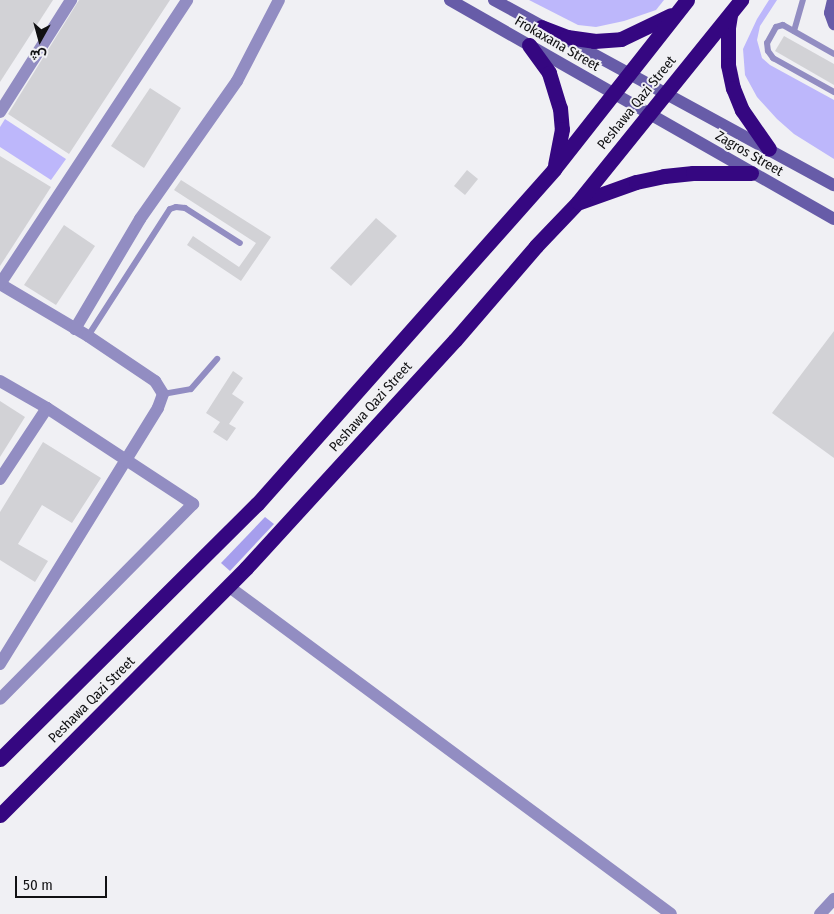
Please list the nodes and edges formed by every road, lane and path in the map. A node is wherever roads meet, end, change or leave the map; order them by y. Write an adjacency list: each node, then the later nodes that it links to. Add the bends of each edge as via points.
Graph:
1 (71, 0): 18 (street)
2 (187, 0): 27 (street)
3 (280, 0): 28 (street, via 237,80 140,219)
4 (450, 0): 12 (main road, Frokaxana Street)
5 (494, 0): 10 (main road, Frokaxana Street)
6 (741, 0): 9 (highway, Peshawa Qazi Street)
7 (803, 0): 11 (lane)
8 (686, 1): 10 (highway, via 668,18 621,39 594,41 567,37); 14 (highway, Peshawa Qazi Street)
9 (730, 15): 17 (highway, Peshawa Qazi Street); 20 (highway, via 728,65 733,88 742,110)
10 (541, 27): 14 (main road, Frokaxana Street)
11 (794, 31): 13 (lane); 15 (lane, via 784,26 776,27 767,43 770,55)
12 (529, 45): 16 (main road, Frokaxana Street); 21 (highway, via 549,72 560,108 562,129)
13 (834, 54)
14 (630, 73): 16 (highway, Peshawa Qazi Street); 17 (main road, Frokaxana Street)
15 (834, 92)
16 (614, 93): 19 (main road, Frokaxana Street); 21 (highway, Peshawa Qazi Street)
17 (666, 93): 19 (highway, Peshawa Qazi Street); 20 (main road, Zagros Street)
18 (0, 112)
19 (649, 113): 22 (main road, Zagros Street); 24 (highway, Peshawa Qazi Street)
20 (770, 149): 23 (main road, Zagros Street)
21 (554, 169): 39 (highway, Peshawa Qazi Street, via 257,504)
22 (751, 173): 24 (highway, via 664,176); 25 (main road, Zagros Street)
23 (834, 185)
24 (578, 202): 36 (highway, Peshawa Qazi Street)
25 (834, 219)
26 (240, 243): 29 (lane, via 185,208 170,209)
27 (0, 284): 28 (street)
28 (75, 329): 29 (street)
29 (88, 336): 32 (street, via 155,381)
30 (217, 359): 32 (lane, via 191,389)
31 (0, 381): 33 (street)
32 (163, 394): 34 (street)
33 (46, 408): 34 (street); 35 (street)
34 (126, 460): 37 (street); 38 (street, via 193,504)
35 (0, 479)
36 (228, 586): 40 (highway, Peshawa Qazi Street); 42 (street)
37 (0, 664)
38 (0, 698)
39 (0, 759)
40 (0, 815)
41 (834, 898): 43 (street)
42 (671, 914)
43 (820, 914)

